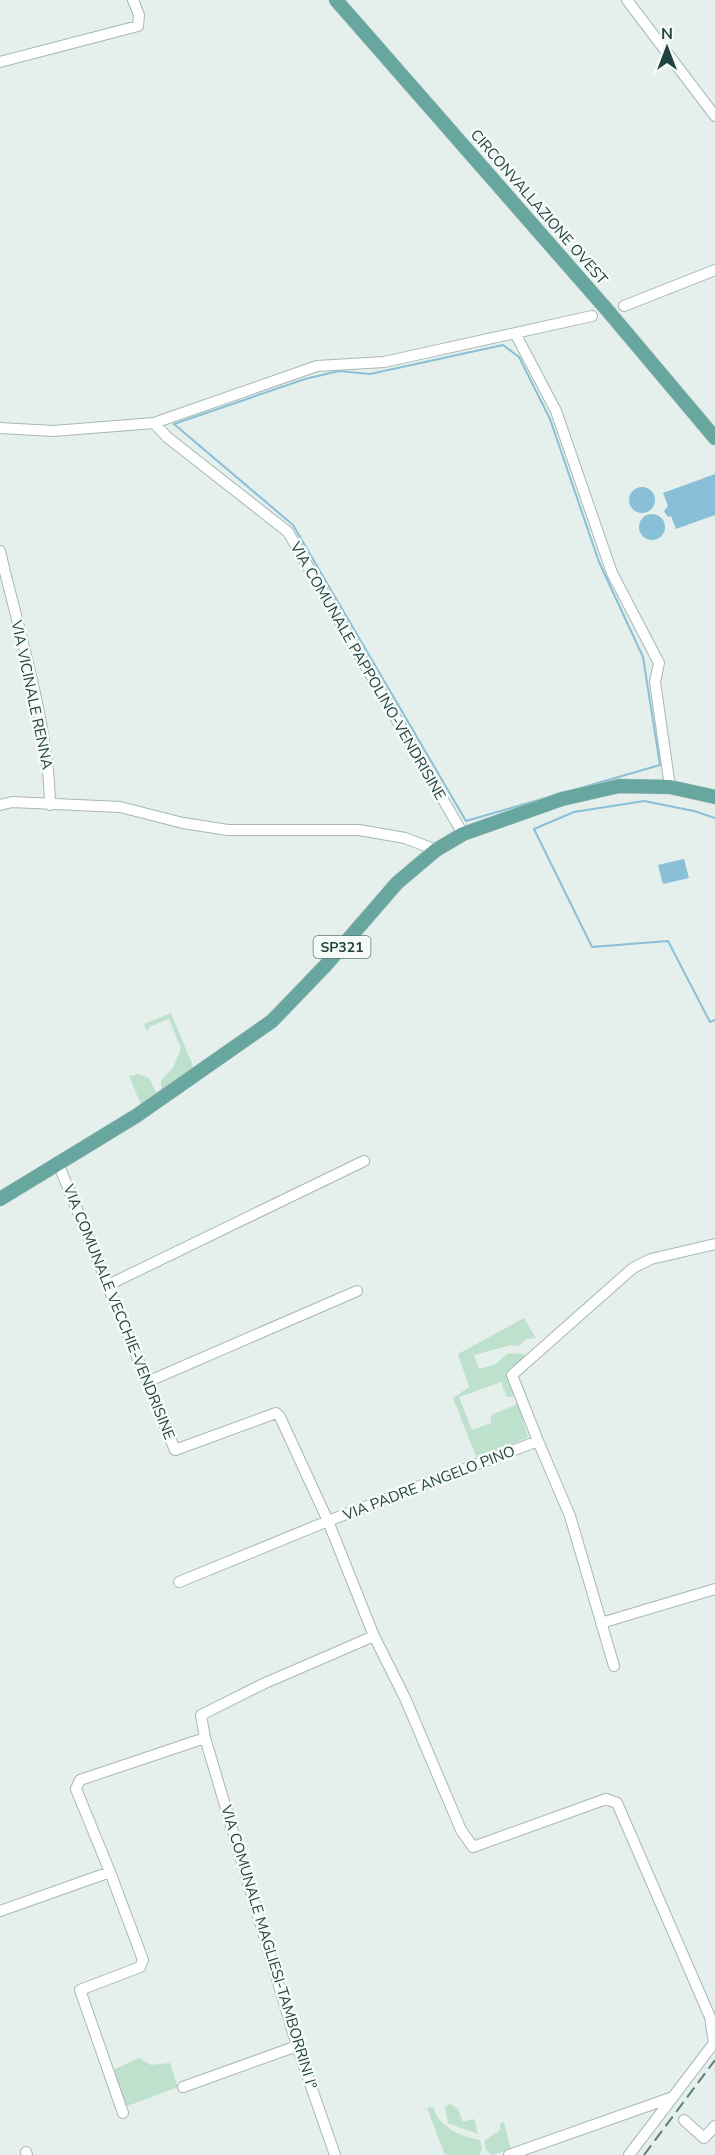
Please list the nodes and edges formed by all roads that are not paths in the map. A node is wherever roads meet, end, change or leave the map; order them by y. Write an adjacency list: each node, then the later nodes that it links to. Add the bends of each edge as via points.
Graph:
1 (133, 0): 4 (street, via 139,15 138,26)
2 (336, 0): 12 (main road, CIRCONVALLAZIONE OVEST)
3 (627, 0): 5 (street)
4 (0, 62)
5 (715, 116)
6 (715, 270): 7 (street)
7 (624, 306)
8 (592, 316): 9 (street)
9 (515, 333): 10 (street, via 384,362 317,366); 14 (street, via 556,411 612,573 658,663 655,682)
10 (154, 423): 11 (street, via 53,431); 18 (street, VIA COMUNALE PAPPOLINO-VENDRISINE, via 288,532)
11 (0, 428)
12 (715, 438)
13 (0, 551): 16 (street, VIA VICINALE RENNA, via 41,733)
14 (670, 787): 15 (main road, SP321); 18 (main road, SP321, via 591,790)
15 (715, 797)
16 (50, 804): 17 (street); 19 (street, via 120,807 228,830 359,830 405,838)
17 (0, 805)
18 (463, 834): 19 (main road, SP321)
19 (436, 850): 21 (main road, SP321, via 391,890 273,1021 136,1116)
20 (364, 1161): 24 (street)
21 (58, 1163): 22 (main road, SP321); 24 (street, VIA COMUNALE VECCHIE-VENDRISINE)
22 (0, 1199)
23 (715, 1244): 27 (street, via 651,1259 633,1268 512,1375)
24 (108, 1285): 26 (street, VIA COMUNALE VECCHIE-VENDRISINE)
25 (357, 1291): 26 (street)
26 (147, 1382): 28 (street, VIA COMUNALE VECCHIE-VENDRISINE, via 175,1450 276,1413)
27 (538, 1441): 28 (street, VIA PADRE ANGELO PINO); 31 (street, via 570,1516)
28 (328, 1521): 29 (street); 32 (street, VIA PADRE ANGELO PINO)
29 (179, 1582)
30 (715, 1589): 31 (street)
31 (600, 1623): 33 (street)
32 (374, 1636): 34 (street, via 201,1715); 37 (street, VIA PADRE ANGELO PINO, via 460,1830 472,1847 606,1799 616,1803 710,2017)
33 (614, 1666)
34 (205, 1738): 35 (street, via 80,1780 76,1789); 38 (street, VIA COMUNALE MAGLIESI-TAMBORRINI I°)
35 (110, 1872): 36 (street); 41 (street, via 143,1960 140,1966 80,1990)
36 (0, 1911)
37 (714, 2043): 40 (street)
38 (297, 2046): 39 (street); 44 (street, VIA COMUNALE MAGLIESI-TAMBORRINI I°)
39 (183, 2087)
40 (675, 2097): 45 (street); 46 (street)
41 (123, 2113)
42 (684, 2120): 43 (street, via 704,2138)
43 (715, 2126)
44 (336, 2155)
45 (509, 2155)
46 (629, 2155)

